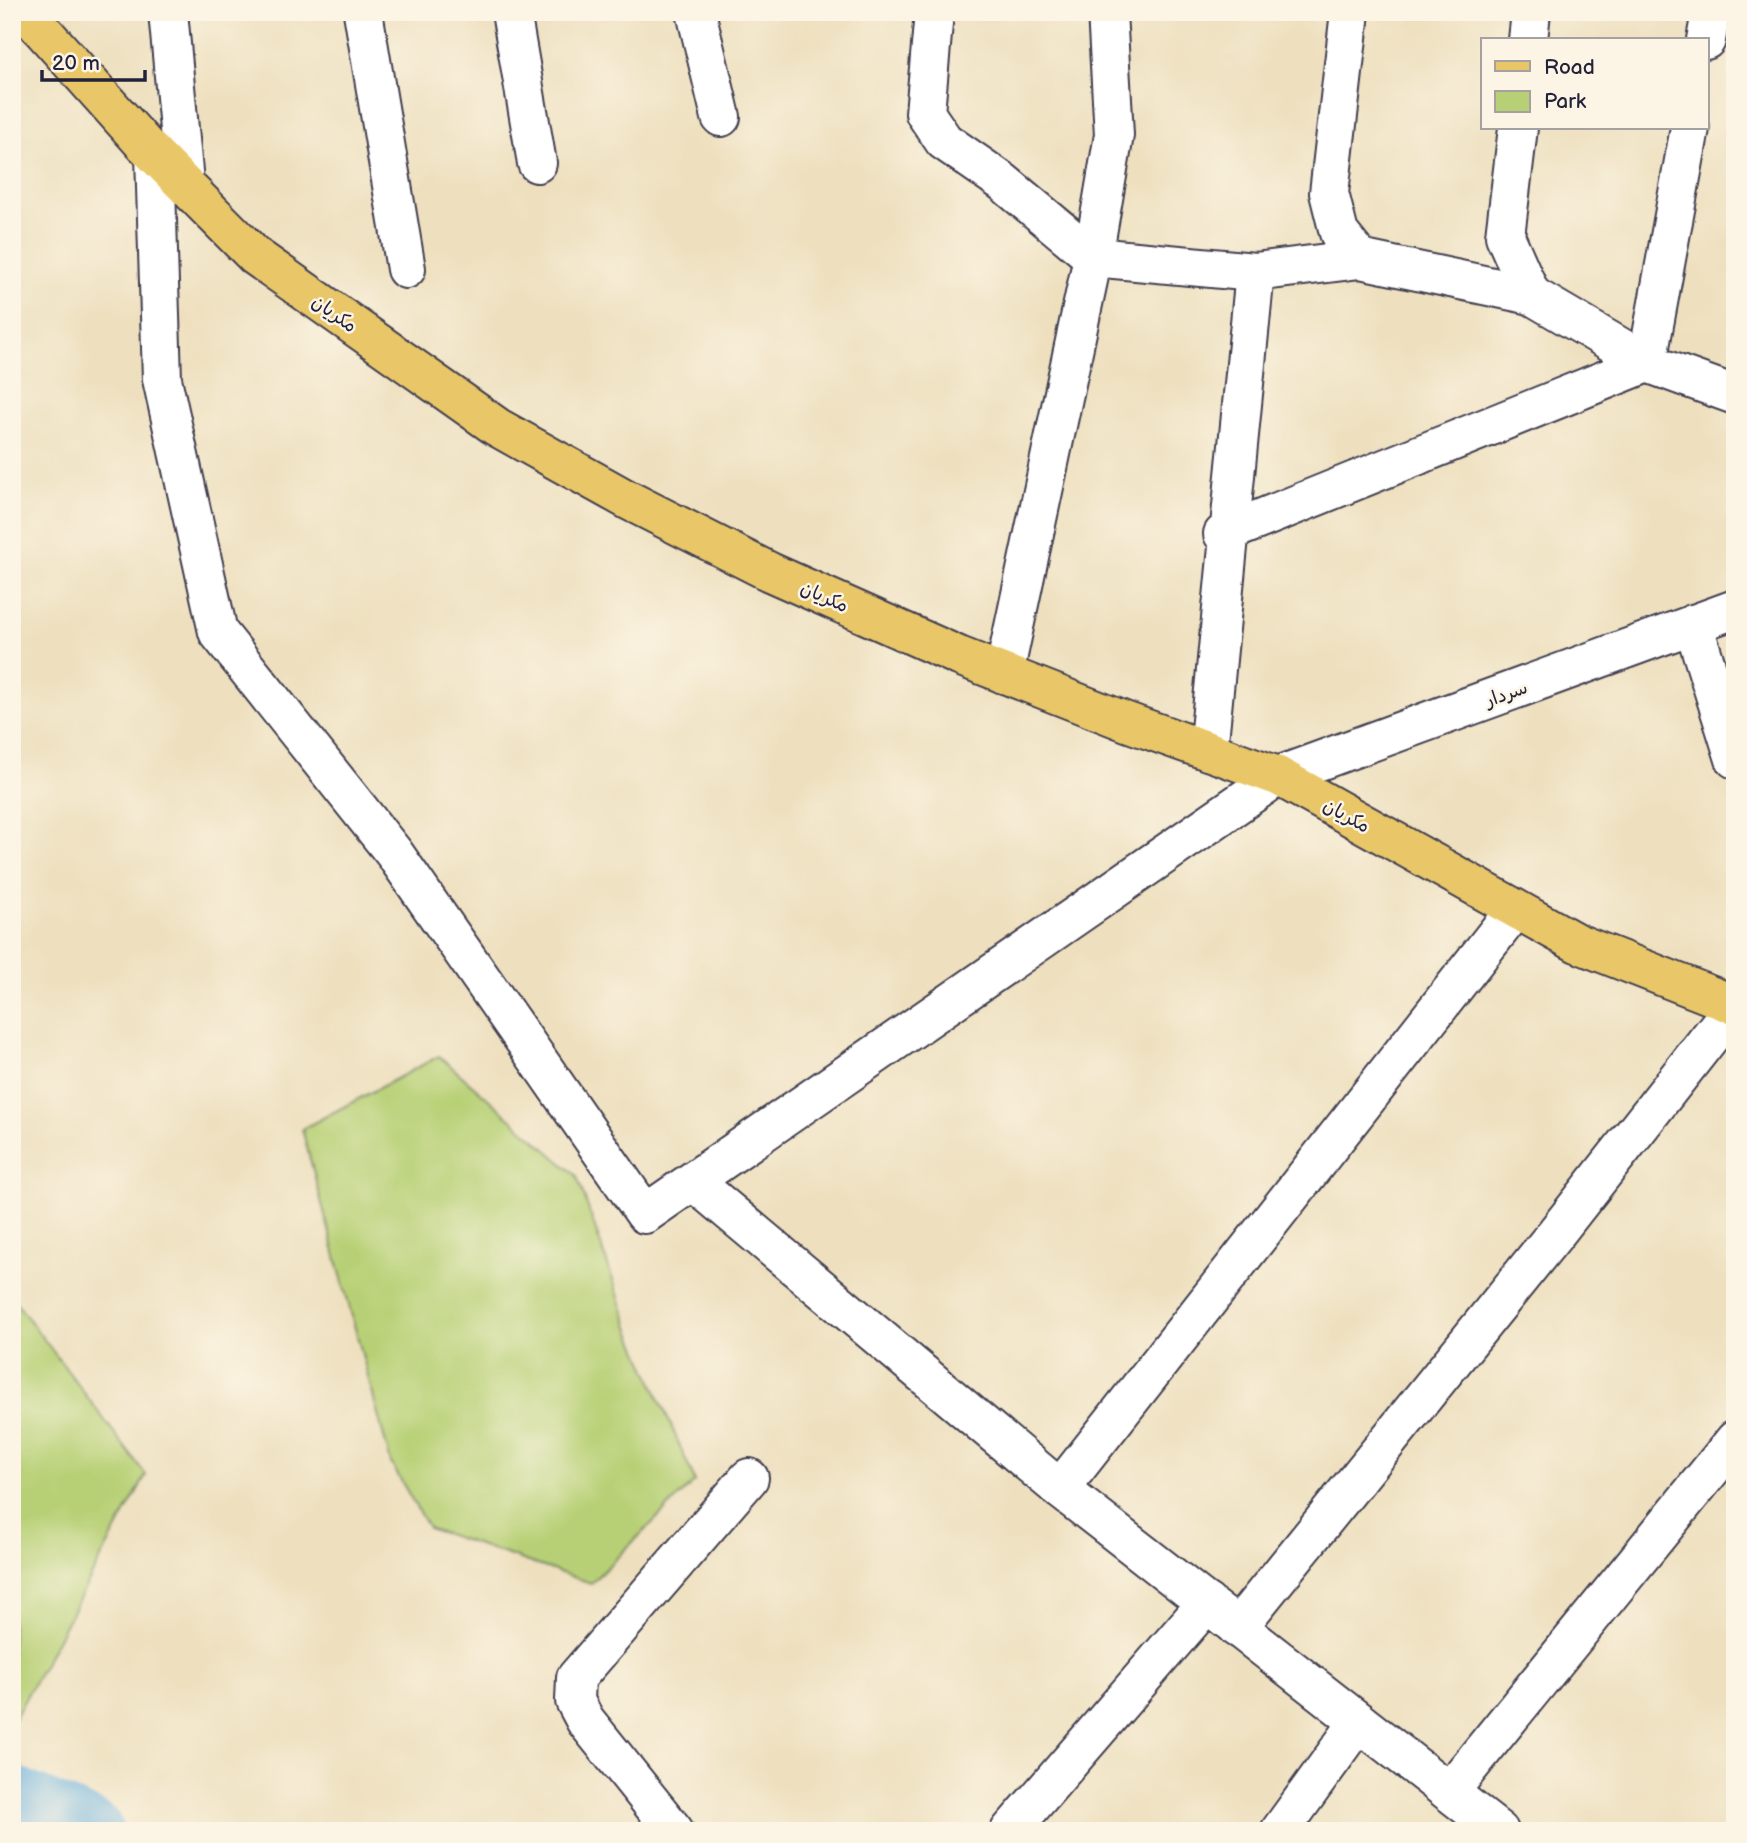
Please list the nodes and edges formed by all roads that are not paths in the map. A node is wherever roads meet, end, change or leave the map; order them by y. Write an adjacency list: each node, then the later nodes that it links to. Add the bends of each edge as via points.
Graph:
1 (26, 12): 14 (main road, مکریان)
2 (168, 12): 16 (street)
3 (363, 12): 19 (street)
4 (511, 12): 15 (street)
5 (696, 12): 11 (street)
6 (934, 12): 17 (street, via 925,113 931,123 944,141 1003,182)
7 (1107, 12): 17 (street, via 1114,135)
8 (1350, 12): 18 (street, via 1329,193 1339,233)
9 (1531, 12): 10 (street)
10 (1528, 38)
11 (721, 117)
12 (1518, 130): 21 (street, via 1505,236)
13 (1690, 130): 22 (street)
14 (155, 155): 16 (main road, مکریان); 33 (street, سردار, via 162,379 218,632 394,853 645,1214)
15 (537, 163)
16 (184, 183): 27 (main road, مکریان, via 255,257 497,427 770,572)
17 (1093, 257): 20 (street); 27 (street)
18 (1360, 259): 20 (street); 21 (street)
19 (405, 269)
20 (1255, 272): 24 (street)
21 (1531, 295): 22 (street)
22 (1647, 363): 23 (street); 24 (street)
23 (1735, 395)
24 (1227, 532): 28 (street)
25 (1735, 610): 26 (street, سردار)
26 (1693, 624): 29 (street); 30 (street, سردار)
27 (1004, 674): 28 (main road, مکریان)
28 (1208, 751): 30 (main road, مکریان)
29 (1735, 759)
30 (1278, 776): 31 (main road, مکریان); 33 (street, سردار)
31 (1515, 910): 32 (main road, مکریان, via 1577,943); 36 (street)
32 (1735, 1005): 38 (street)
33 (694, 1182): 36 (street)
34 (1735, 1440): 40 (street)
35 (748, 1478): 41 (street, via 576,1678 575,1701 585,1720)
36 (1060, 1489): 37 (street)
37 (1207, 1603): 38 (street); 42 (street)
38 (1237, 1628): 39 (street)
39 (1359, 1722): 40 (street); 43 (street)
40 (1449, 1792): 44 (street)
41 (674, 1831)
42 (1010, 1831)
43 (1280, 1831)
44 (1499, 1831)

